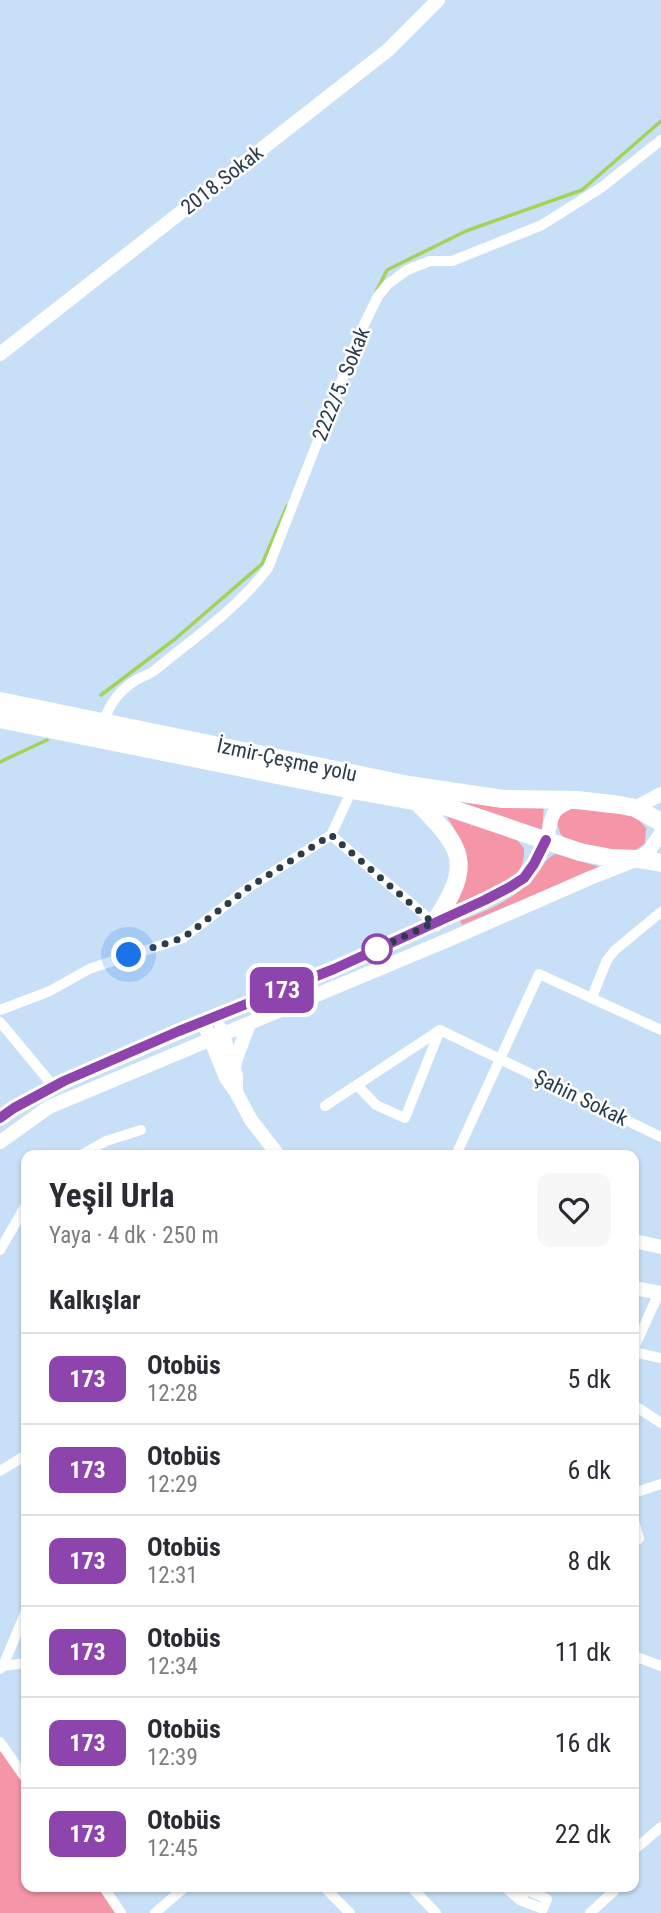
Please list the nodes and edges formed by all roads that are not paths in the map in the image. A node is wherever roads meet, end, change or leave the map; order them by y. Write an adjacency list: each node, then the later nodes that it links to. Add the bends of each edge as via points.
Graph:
1 (438, 0): 3 (street, 2018.Sokak, via 388,50)
2 (661, 140): 6 (street, 2222/5. Sokak, via 602,187 542,225 452,261 430,261 387,285 361,331 268,568 224,614 151,673 121,691)
3 (0, 354)
4 (0, 701): 6 (highway, İzmir-Çeşme yolu)
5 (0, 719): 7 (highway, İzmir-Çeşme yolu)
6 (104, 722): 9 (highway, İzmir-Çeşme yolu, via 408,785 503,799)
7 (352, 790): 10 (highway, İzmir-Çeşme yolu); 14 (street)
8 (661, 794): 11 (street)
9 (578, 800): 11 (highway, İzmir-Çeşme yolu); 15 (street, via 555,810)
10 (416, 802): 15 (highway, İzmir-Çeşme yolu, via 447,807); 19 (highway, via 450,837 460,859 449,900)
11 (635, 808): 12 (highway)
12 (661, 822)
13 (661, 833): 16 (street)
14 (331, 835): 19 (street); 21 (street, via 248,888 183,938 89,969 50,991)
15 (546, 840): 16 (highway, İzmir-Çeşme yolu, via 580,852); 19 (street, via 524,878)
16 (638, 859): 17 (highway); 24 (street)
17 (661, 863)
18 (661, 912): 20 (street, via 615,950)
19 (433, 923): 22 (street, via 334,969)
20 (592, 997): 26 (street); 28 (street, via 539,974)
21 (0, 1010)
22 (210, 1018): 27 (street); 31 (street)
23 (0, 1022): 31 (street)
24 (249, 1024): 27 (street); 29 (street)
25 (440, 1030): 28 (street, Şahin Sokak); 30 (street); 30 (street, via 405,1118 376,1105)
26 (661, 1030)
27 (217, 1038): 29 (street); 32 (street, via 226,1078); 37 (street, via 49,1107)
28 (501, 1059): 36 (street, Şahin Sokak); 40 (street)
29 (234, 1071): 32 (street)
30 (357, 1085): 33 (street)
31 (54, 1087): 34 (street)
32 (236, 1092): 39 (street)
33 (325, 1106)
34 (0, 1118)
35 (141, 1130): 38 (street)
36 (661, 1137)
37 (0, 1142)
38 (89, 1150)
39 (274, 1150)
40 (458, 1150)
41 (21, 1214): 44 (street)
42 (639, 1242): 43 (street)
43 (661, 1247)
44 (0, 1250)
45 (639, 1289): 46 (street)
46 (660, 1293): 47 (street)
47 (639, 1339)
48 (639, 1351): 49 (street)
49 (661, 1358)
50 (639, 1408): 51 (street)
51 (661, 1423)
52 (21, 1462): 53 (street)
53 (0, 1471)
54 (661, 1484): 55 (street)
55 (639, 1491)
56 (21, 1623): 60 (street)
57 (639, 1658): 59 (street)
58 (21, 1663): 60 (street)
59 (661, 1666)
60 (2, 1667)
61 (0, 1742): 62 (street)
62 (21, 1772)
63 (661, 1827): 64 (street)
64 (639, 1846)
65 (107, 1892): 74 (street)
66 (179, 1892): 75 (street)
67 (329, 1892): 76 (street)
68 (417, 1892): 72 (street)
69 (426, 1892): 72 (street)
70 (511, 1892): 73 (street)
71 (613, 1892): 78 (street)
72 (422, 1897): 77 (street)
73 (520, 1900)
74 (121, 1913)
75 (155, 1913)
76 (350, 1913)
77 (436, 1913)
78 (590, 1913)

